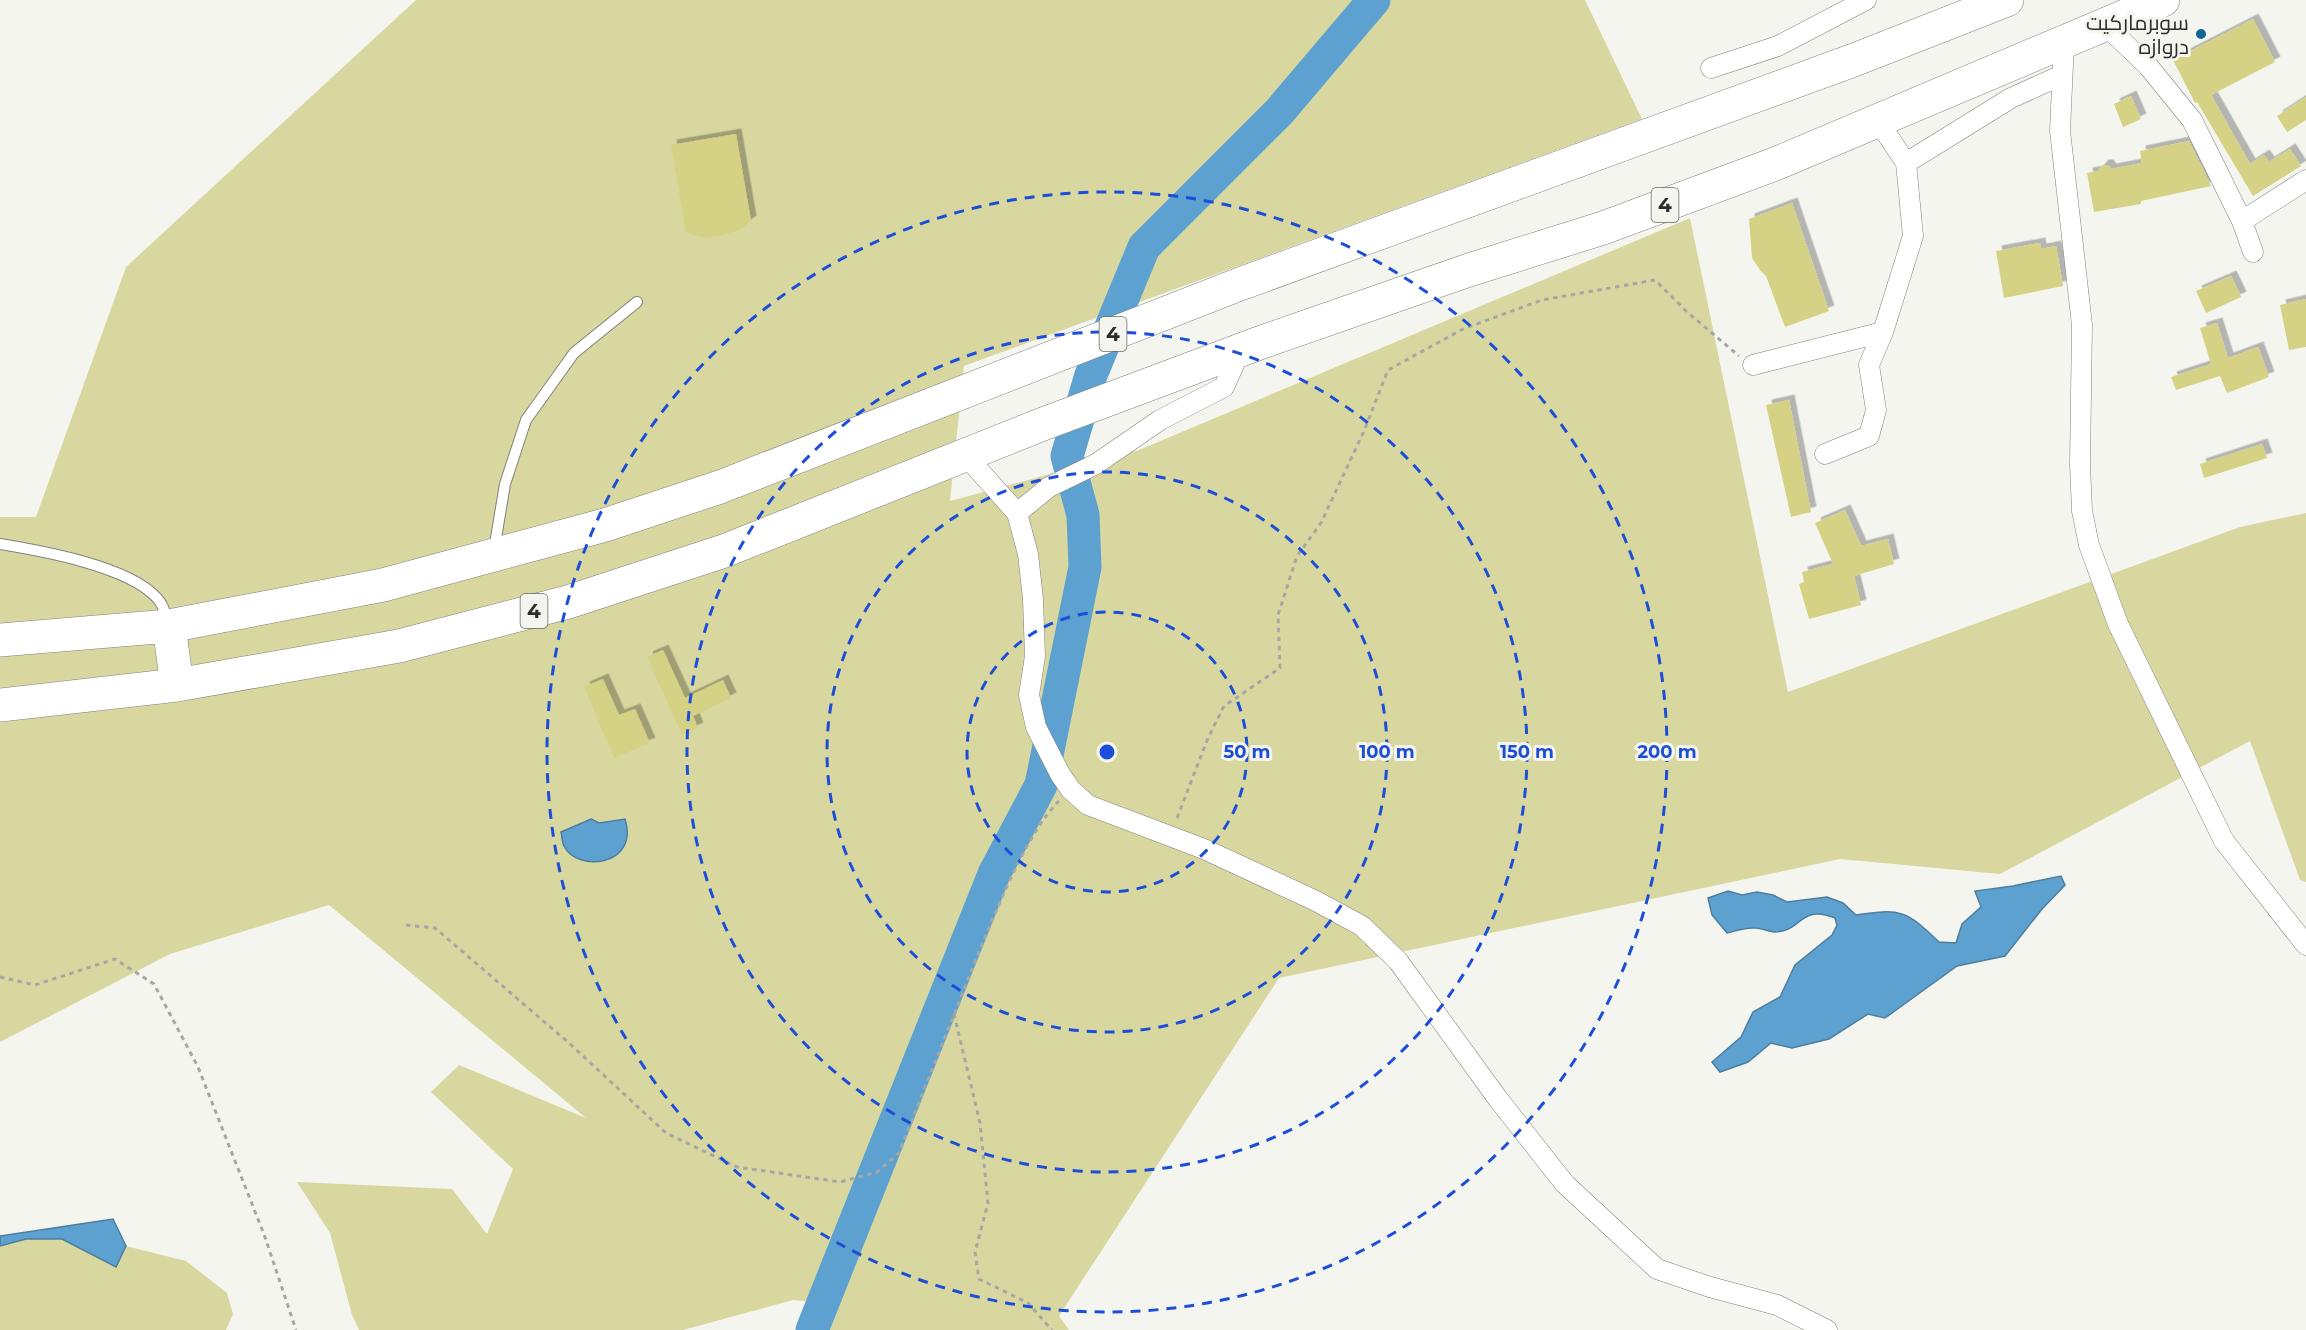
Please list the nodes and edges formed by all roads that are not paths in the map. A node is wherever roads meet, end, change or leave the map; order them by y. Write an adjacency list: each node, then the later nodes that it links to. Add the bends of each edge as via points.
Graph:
1 (1866, 0): 6 (street, via 1778,46)
2 (2007, 0): 21 (highway, 4, via 1854,60 1240,284 720,487)
3 (2163, 0): 4 (highway, 4)
4 (2104, 24): 5 (highway, 4); 11 (street, via 2148,66 2192,120)
5 (2064, 42): 7 (street); 8 (highway, 4)
6 (1711, 68)
7 (2062, 75): 9 (street, via 2011,98); 26 (street, via 2060,131 2082,325 2080,464 2082,511 2089,545 2118,624 2224,841)
8 (1878, 121): 9 (street); 15 (highway, 4, via 1603,228)
9 (1906, 163): 14 (street, via 1913,236)
10 (2306, 180): 11 (street)
11 (2242, 221): 12 (street)
12 (2253, 252)
13 (637, 302): 21 (lane, via 574,353 526,420 505,484)
14 (1883, 332): 16 (street); 17 (street, via 1869,365 1876,410 1869,435)
15 (1241, 349): 18 (highway, 4); 19 (street, via 1224,387 1160,420 1096,464 1049,487)
16 (1753, 365)
17 (1825, 454)
18 (966, 456): 19 (street); 24 (highway, 4, via 724,551 568,602 399,646)
19 (1017, 513): 27 (street, via 1028,554 1033,599 1035,656 1029,695 1036,727 1071,790 1088,805 1204,849 1362,926 1398,961 1564,1184 1657,1269 1777,1305)
20 (0, 544): 22 (lane, via 78,561 124,576 158,598)
21 (493, 557): 22 (highway, 4, via 383,585)
22 (169, 626): 23 (highway, 4); 24 (highway)
23 (0, 640)
24 (177, 685): 25 (highway, 4)
25 (0, 705)
26 (2306, 945)
27 (1827, 1330)

